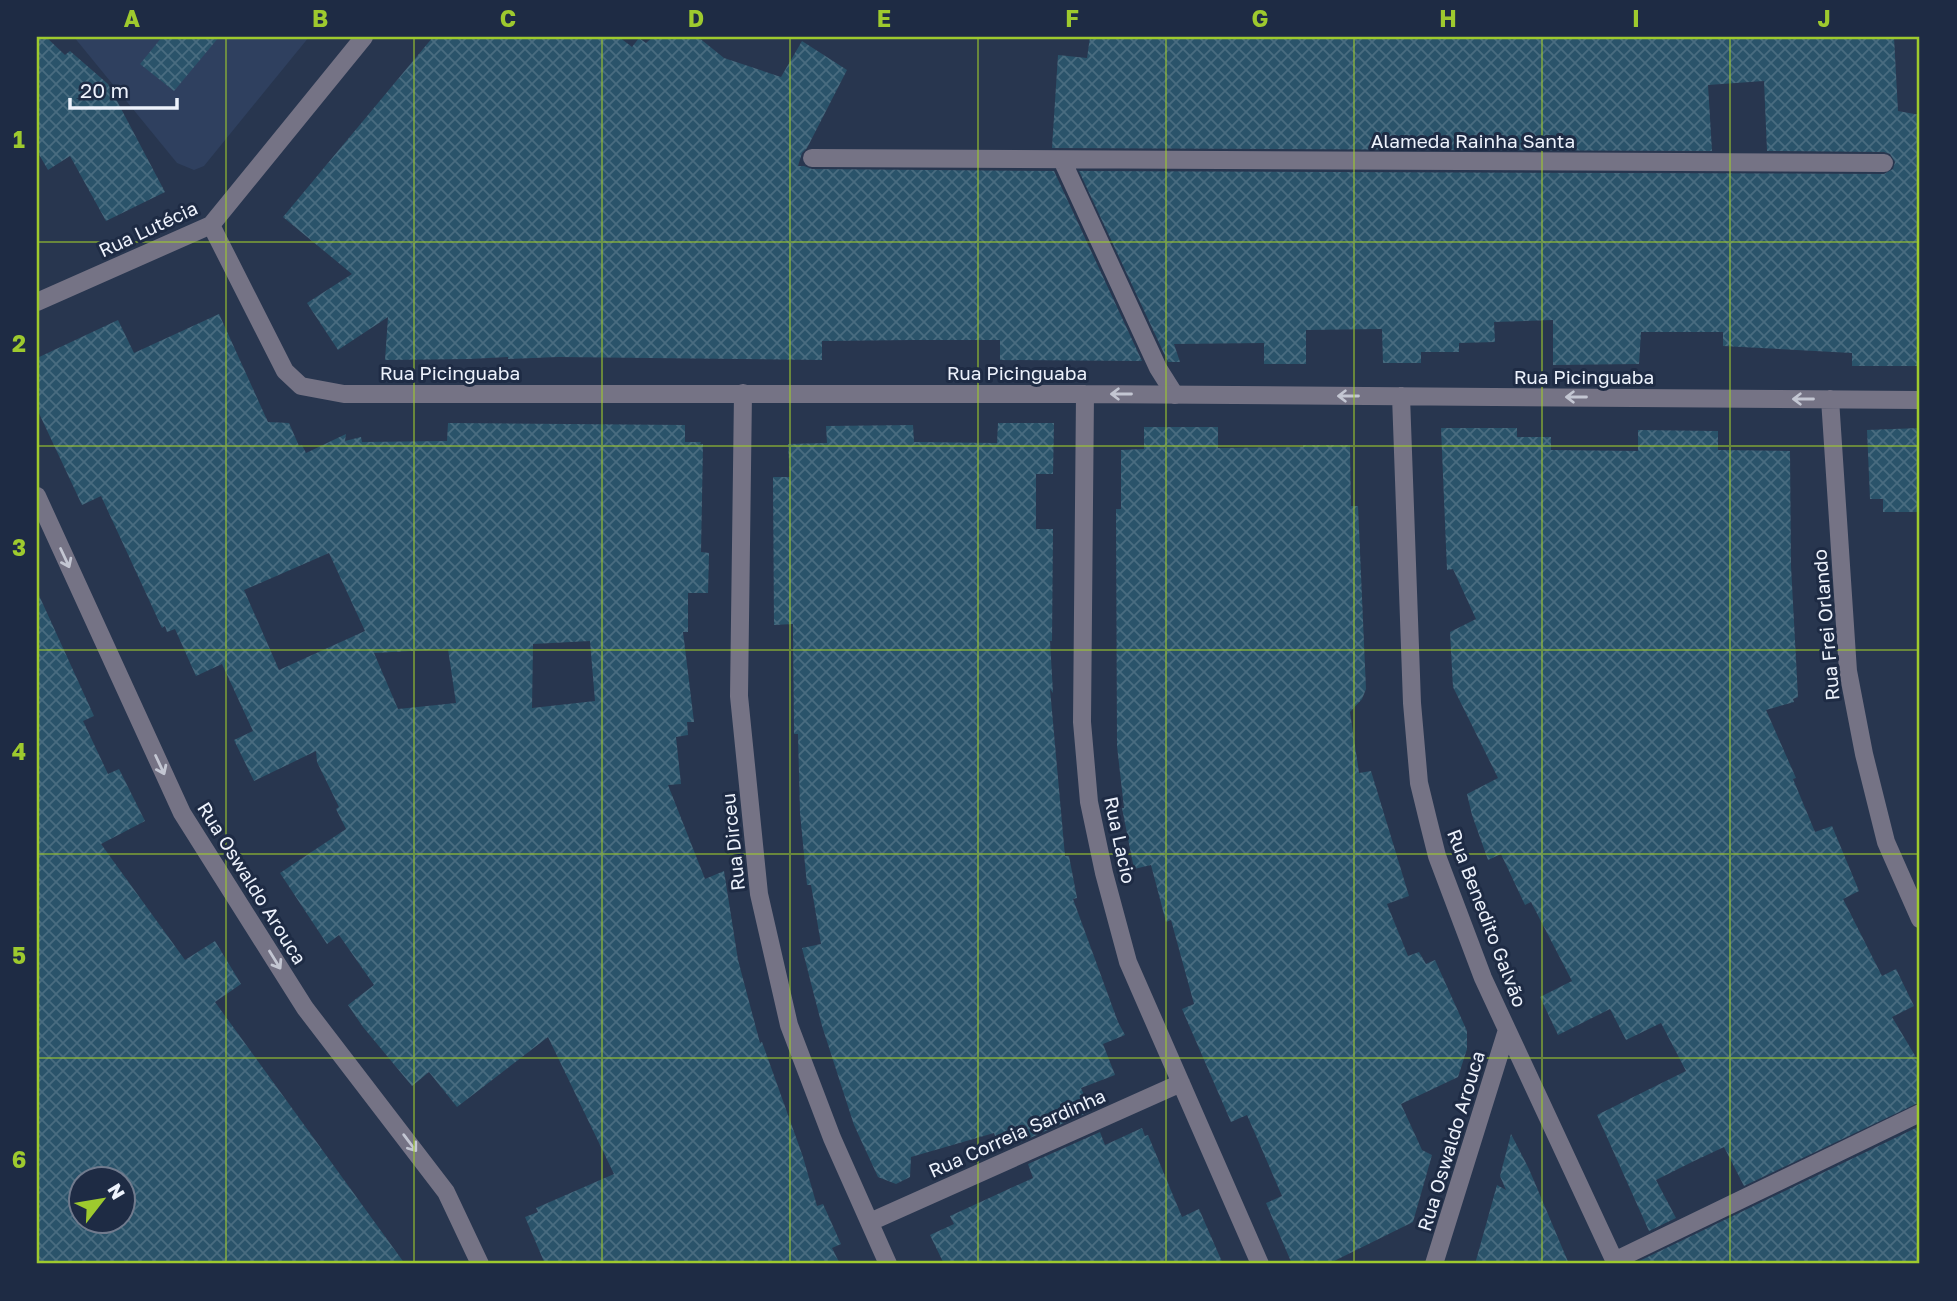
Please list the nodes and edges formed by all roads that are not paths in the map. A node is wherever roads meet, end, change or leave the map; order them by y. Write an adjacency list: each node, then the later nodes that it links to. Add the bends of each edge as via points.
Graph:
1 (364, 37): 5 (street, Rua Lutécia)
2 (811, 158): 3 (street, Alameda Rainha Santa)
3 (1062, 160): 4 (street, Alameda Rainha Santa); 9 (street, via 1158,368)
4 (1884, 163)
5 (211, 225): 6 (street, Rua Lutécia); 7 (street, Rua Picinguaba, via 285,371 301,386 344,394)
6 (37, 302)
7 (743, 393): 8 (street, Rua Picinguaba); 18 (street, Rua Dirceu, via 738,696 759,894 789,1024)
8 (1085, 394): 9 (street, Rua Picinguaba, one-way to 8); 16 (street, Rua Lacio, via 1082,722 1089,802 1128,962)
9 (1175, 395): 10 (street, Rua Picinguaba, one-way to 9)
10 (1401, 396): 11 (street, Rua Picinguaba, one-way to 10); 15 (street, Rua Benedito Galvão, via 1419,783 1437,856)
11 (1830, 399): 12 (street, Rua Picinguaba); 14 (street, Rua Frei Orlando, via 1848,671 1886,842)
12 (1920, 400)
13 (37, 496): 20 (street, Rua Oswaldo Arouca, one-way to 20, via 182,813 305,1007 446,1192)
14 (1919, 912)
15 (1507, 1030): 19 (street, Rua Benedito Galvão); 23 (street, Rua Oswaldo Arouca)
16 (1181, 1083): 18 (street, Rua Correia Sardinha); 22 (street, Rua Lacio)
17 (1920, 1113): 19 (street)
18 (870, 1222): 21 (street, Rua Dirceu)
19 (1615, 1263)
20 (480, 1264)
21 (888, 1264)
22 (1260, 1264)
23 (1434, 1264)

